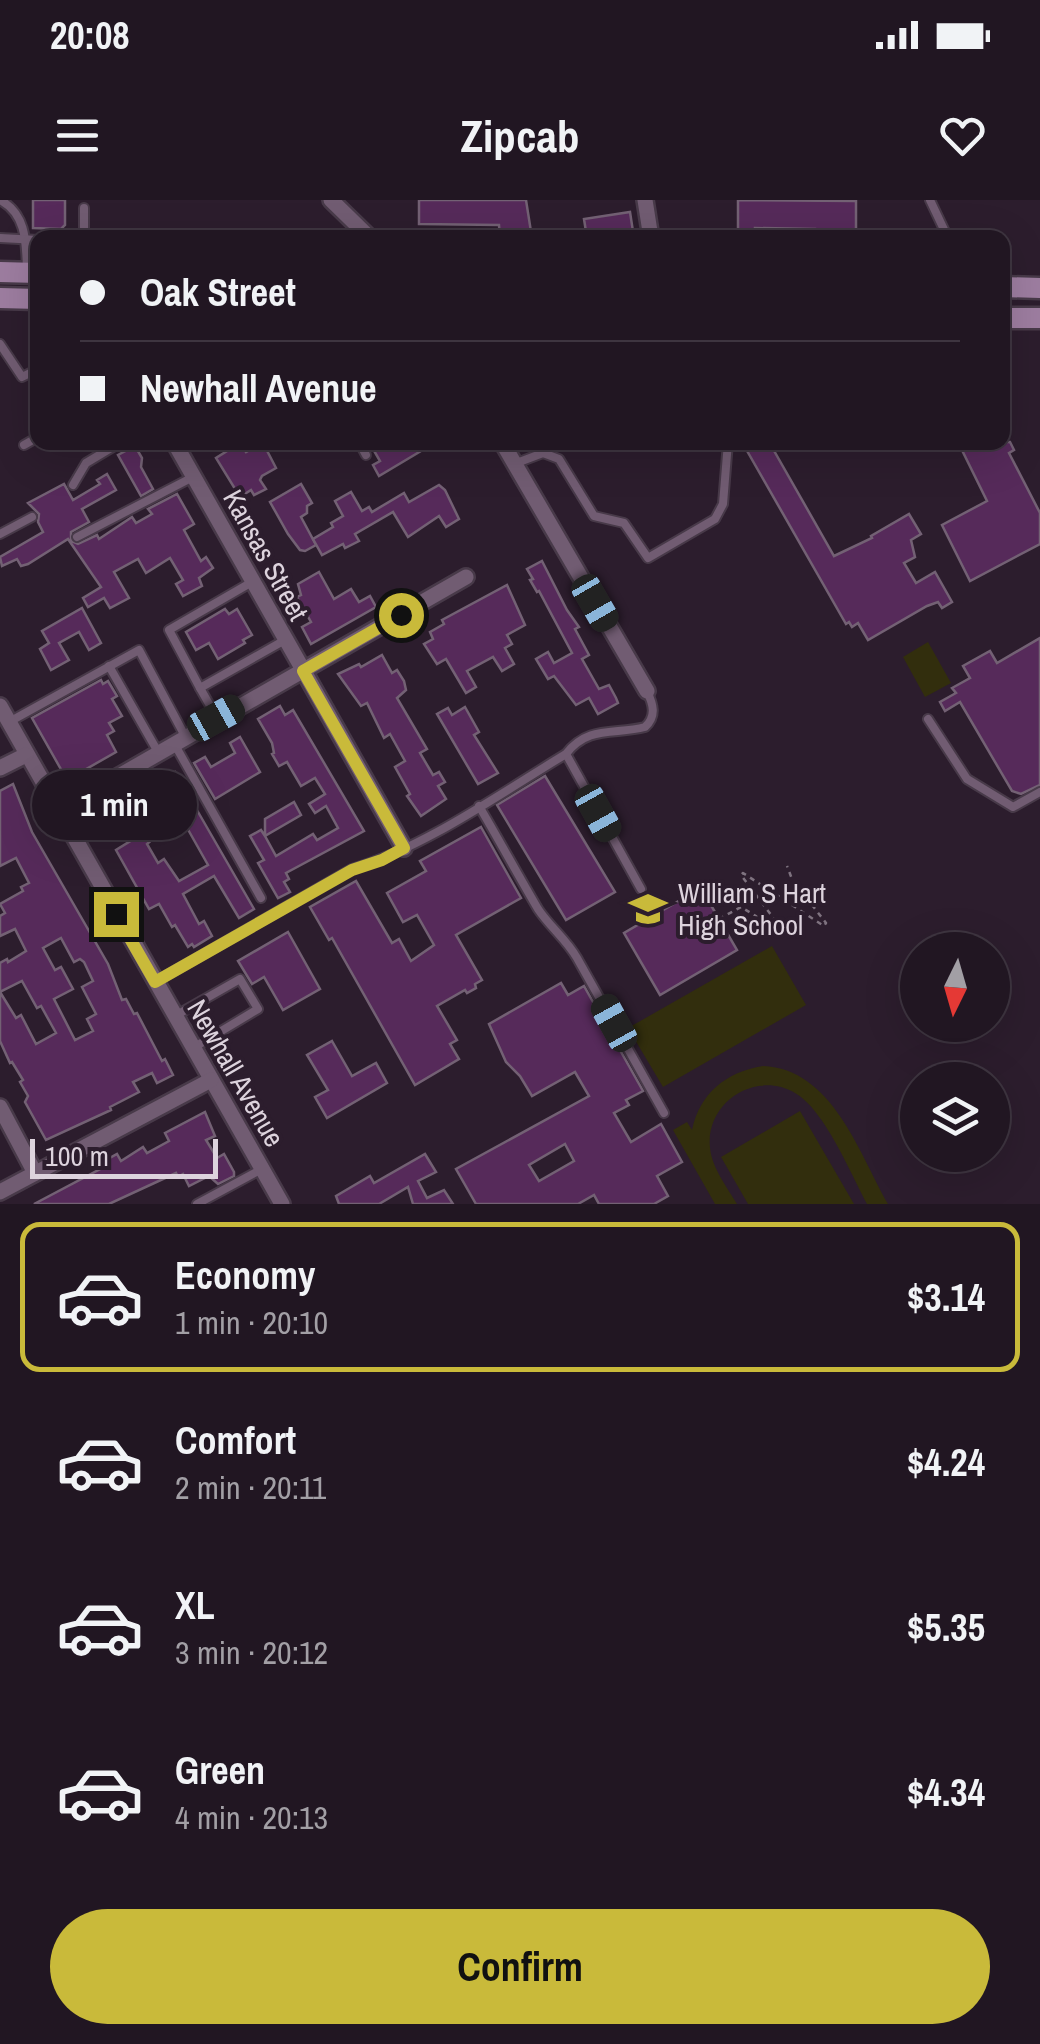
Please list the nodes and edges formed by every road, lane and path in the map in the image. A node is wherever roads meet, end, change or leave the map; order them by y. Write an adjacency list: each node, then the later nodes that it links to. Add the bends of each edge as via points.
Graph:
1 (0, 200): 11 (lane, via 26,230)
2 (331, 200): 7 (street)
3 (645, 200): 8 (street)
4 (930, 200): 9 (lane)
5 (84, 208): 6 (lane)
6 (84, 230)
7 (362, 230)
8 (651, 230)
9 (944, 230)
10 (0, 238): 11 (lane)
11 (26, 240): 12 (lane); 13 (lane)
12 (30, 240)
13 (30, 262)
14 (0, 272): 15 (main road)
15 (30, 273)
16 (1010, 288): 17 (main road)
17 (1040, 288)
18 (0, 298): 19 (main road)
19 (30, 299)
20 (1010, 318): 21 (main road)
21 (1040, 318)
22 (0, 344): 23 (lane, via 22,377)
23 (30, 373)
24 (30, 442): 25 (lane)
25 (24, 445)
26 (108, 450): 34 (lane, via 86,463)
27 (179, 450): 33 (street, Kansas Street)
28 (363, 450): 31 (lane)
29 (506, 450): 32 (street)
30 (727, 450): 32 (lane, via 723,504 715,519 648,558 624,523 594,516 559,459 543,454)
31 (366, 455)
32 (514, 464): 44 (street)
33 (194, 476): 37 (lane); 39 (street, Kansas Street)
34 (73, 486)
35 (32, 517): 36 (lane)
36 (0, 534)
37 (78, 537)
38 (466, 577): 42 (street)
39 (252, 582): 40 (street, Kansas Street); 43 (lane, via 168,630)
40 (285, 640): 42 (street, Kansas Street); 43 (lane)
41 (109, 666): 48 (lane); 49 (lane, via 138,650); 50 (lane)
42 (303, 671): 46 (street); 57 (street, Kansas Street)
43 (200, 688): 46 (lane)
44 (646, 691): 51 (lane, via 654,709 645,727 594,732)
45 (0, 706): 48 (street, Newhall Avenue)
46 (216, 718): 49 (street)
47 (928, 720): 54 (lane, via 966,779 1014,808)
48 (8, 722): 52 (street, Newhall Avenue)
49 (179, 739): 50 (street); 60 (lane)
50 (158, 752): 56 (street)
51 (566, 754): 55 (lane); 59 (lane)
52 (26, 755): 53 (street); 56 (street, Newhall Avenue)
53 (0, 768)
54 (1040, 792)
55 (479, 806): 57 (lane); 67 (lane, via 540,912 577,958)
56 (58, 812): 62 (street, Newhall Avenue)
57 (404, 848): 62 (lane, via 352,870)
58 (787, 866): 61 (path, via 824,926 744,873 781,928 740,906)
59 (640, 889)
60 (261, 898)
61 (719, 919)
62 (155, 982): 63 (street, Newhall Avenue)
63 (175, 1016): 64 (street, Newhall Avenue); 64 (lane, via 240,979 258,1009)
64 (193, 1048): 65 (street, Newhall Avenue)
65 (211, 1080): 68 (street, Newhall Avenue); 69 (street)
66 (0, 1107): 69 (street)
67 (664, 1113)
68 (262, 1169): 71 (lane); 72 (street, Newhall Avenue)
69 (35, 1174): 70 (street)
70 (0, 1192)
71 (197, 1204)
72 (282, 1204)

